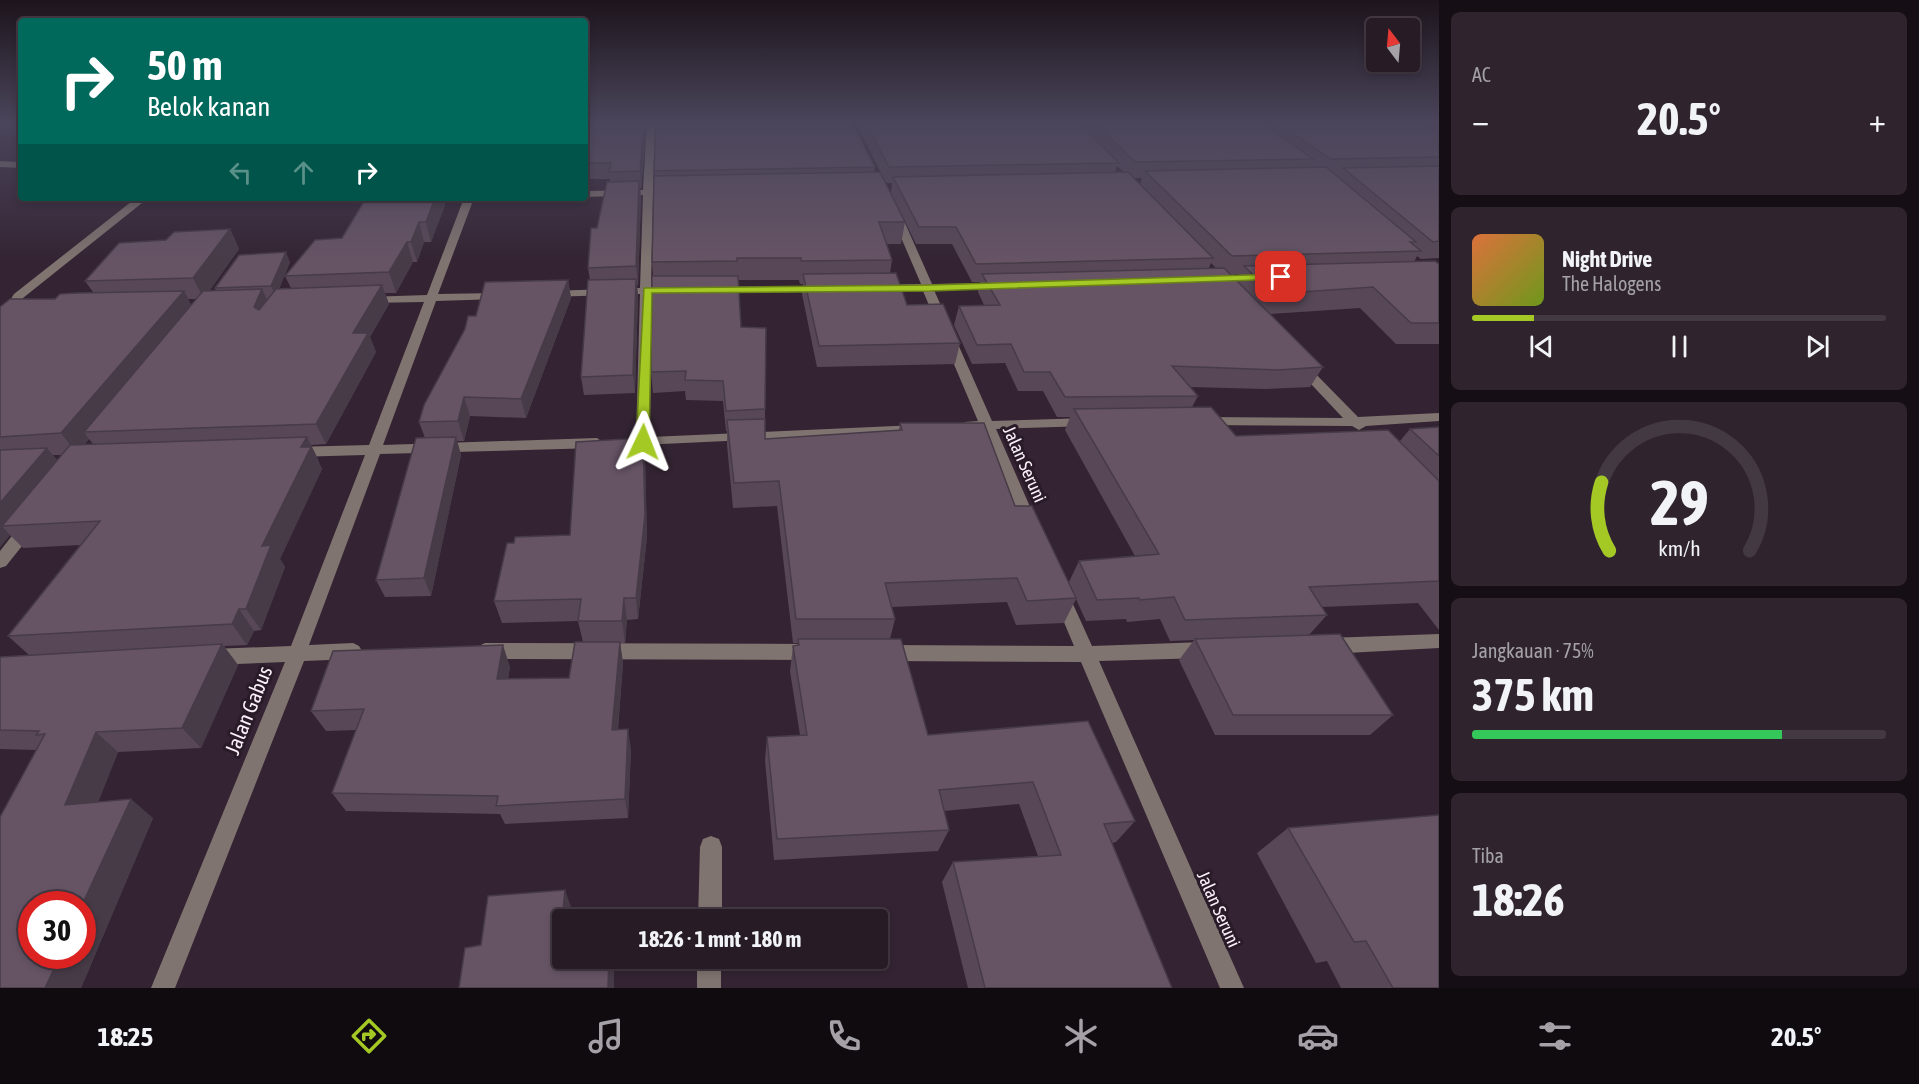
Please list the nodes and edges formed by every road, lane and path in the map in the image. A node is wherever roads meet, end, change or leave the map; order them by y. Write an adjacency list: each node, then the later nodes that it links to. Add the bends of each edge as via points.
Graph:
1 (648, 169): 3 (street)
2 (682, 192): 3 (street)
3 (647, 193): 4 (street); 12 (street)
4 (588, 194)
5 (889, 199): 11 (street, Jalan Seruni)
6 (139, 201): 19 (street, via 16,299 21,306)
7 (468, 201): 17 (street, Jalan Gabus)
8 (1008, 285): 11 (street)
9 (836, 288): 14 (street)
10 (871, 288): 11 (street)
11 (930, 288): 25 (street, Jalan Seruni)
12 (647, 290): 13 (street); 15 (street); 29 (street)
13 (683, 290)
14 (706, 290)
15 (540, 294)
16 (516, 295): 17 (street)
17 (433, 298): 18 (street); 30 (street, Jalan Gabus)
18 (350, 301)
19 (38, 308)
20 (1290, 354): 24 (street)
21 (1439, 417): 24 (street)
22 (1191, 421): 24 (street)
23 (1099, 422): 25 (street)
24 (1355, 422): 28 (street)
25 (987, 425): 26 (street); 33 (street, Jalan Seruni)
26 (952, 427)
27 (928, 429): 29 (street)
28 (1370, 438)
29 (643, 442): 30 (street)
30 (375, 448): 31 (street); 41 (street, Jalan Gabus)
31 (281, 452)
32 (36, 516): 34 (street)
33 (1039, 545)
34 (0, 562)
35 (1054, 578): 44 (street, Jalan Seruni)
36 (1439, 641): 37 (street)
37 (1310, 646)
38 (1228, 649): 44 (street)
39 (370, 651): 41 (street)
40 (465, 651): 42 (street)
41 (298, 652): 45 (street); 49 (street, Jalan Gabus)
42 (824, 652)
43 (872, 653): 44 (street)
44 (1087, 654): 51 (street, Jalan Seruni)
45 (191, 658)
46 (711, 847): 47 (street)
47 (710, 909)
48 (709, 969): 50 (street)
49 (163, 988)
50 (709, 988)
51 (1232, 988)

